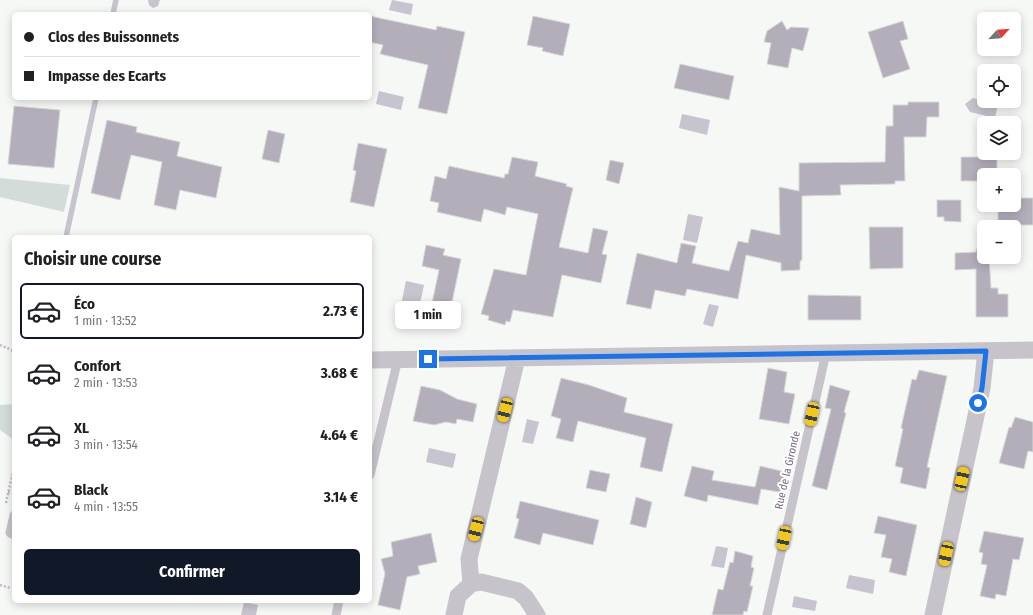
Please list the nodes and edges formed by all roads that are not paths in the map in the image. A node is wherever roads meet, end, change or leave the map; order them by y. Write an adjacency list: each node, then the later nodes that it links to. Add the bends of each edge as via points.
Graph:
1 (1033, 350): 2 (street)
2 (986, 351): 3 (street); 16 (street, via 982,388)
3 (826, 353): 4 (street); 15 (lane, Rue de la Gironde)
4 (517, 358): 5 (street); 10 (street, via 469,559)
5 (398, 359): 6 (street); 7 (lane)
6 (372, 360)
7 (372, 467)
8 (12, 524): 9 (lane)
9 (12, 534)
10 (471, 584): 13 (street, via 458,596); 14 (street, via 481,582 518,591)
11 (339, 603): 12 (lane)
12 (336, 615)
13 (454, 615)
14 (537, 615)
15 (767, 615)
16 (933, 615)

